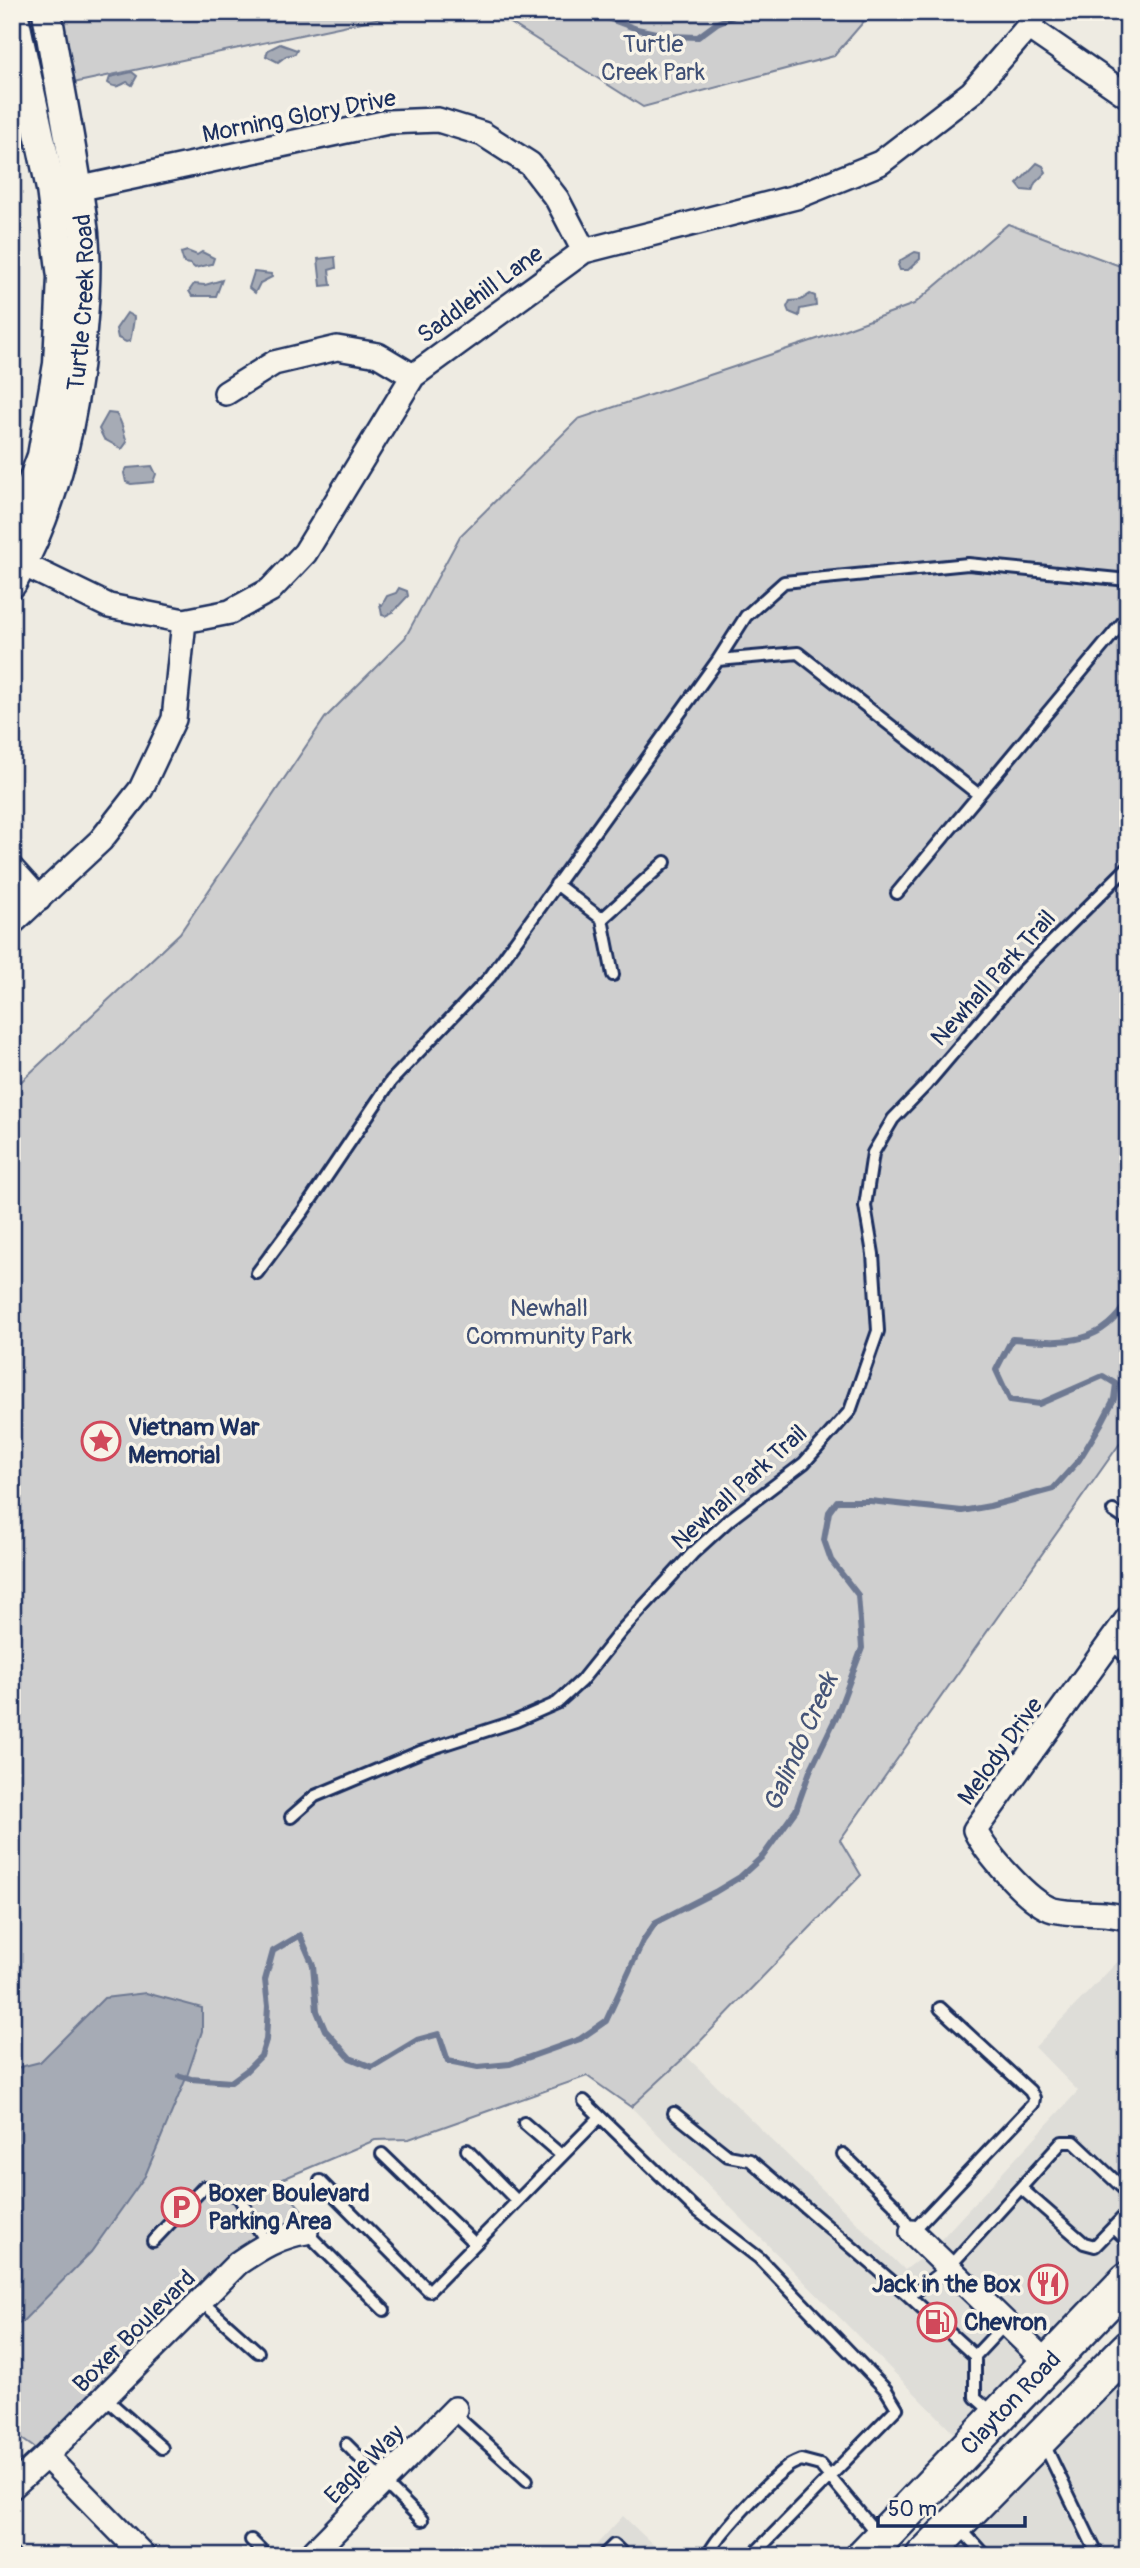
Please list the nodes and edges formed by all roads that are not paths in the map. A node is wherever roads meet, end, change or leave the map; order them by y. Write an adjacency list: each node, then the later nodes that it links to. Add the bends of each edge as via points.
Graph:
1 (13, 12): 5 (street, Turtle Creek Road)
2 (47, 12): 5 (street, Turtle Creek Road)
3 (1032, 20): 4 (street); 6 (street, Saddlehill Lane, via 972,92 880,163 796,197)
4 (1128, 96)
5 (63, 188): 6 (street, Morning Glory Drive, via 388,122 438,120 483,134 530,164 556,199); 9 (street, Turtle Creek Road, via 58,364 42,456); 10 (street, Turtle Creek Road, via 84,235 79,370 69,435 48,503)
6 (584, 251): 7 (street, Saddlehill Lane)
7 (413, 376): 8 (street, via 378,355 337,348 274,363); 13 (street, Saddlehill Lane, via 306,553 270,590 230,612)
8 (226, 393)
9 (12, 538)
10 (16, 569): 13 (street, Saddlehill Lane, via 109,606)
11 (1128, 580): 14 (lane, via 968,564 784,582 746,616)
12 (1128, 616): 15 (lane)
13 (184, 621): 21 (street, via 174,719 141,789 101,840)
14 (718, 660): 15 (lane, via 798,653); 19 (lane)
15 (979, 795): 20 (lane)
16 (665, 862): 22 (lane)
17 (1128, 867): 31 (lane, Newhall Park Trail, via 1023,971 893,1119 873,1153 865,1206 878,1331 850,1411 804,1463 693,1553 557,1703 315,1796)
18 (12, 869): 21 (street)
19 (556, 884): 22 (lane); 25 (lane, via 490,977 391,1081)
20 (897, 893)
21 (38, 899): 23 (street)
22 (602, 919): 24 (lane)
23 (12, 923)
24 (612, 975)
25 (257, 1273)
26 (1113, 1511): 27 (lane)
27 (1128, 1521)
28 (1128, 1618): 29 (street, Melody Drive)
29 (1110, 1642): 30 (lane); 32 (street, Melody Drive, via 975,1830 981,1843 1031,1897 1052,1910)
30 (1128, 1660)
31 (291, 1817)
32 (1127, 1918)
33 (940, 2008): 49 (lane, via 1034,2098)
34 (584, 2101): 36 (lane)
35 (674, 2113): 56 (lane, via 729,2156 750,2160)
36 (600, 2117): 41 (lane); 71 (lane, via 693,2207 759,2258 886,2390 897,2408)
37 (524, 2123): 41 (lane)
38 (467, 2150): 45 (lane)
39 (382, 2154): 53 (lane)
40 (843, 2154): 49 (lane, via 894,2204)
41 (561, 2155): 45 (lane)
42 (320, 2181): 53 (lane, via 429,2291)
43 (1022, 2189): 44 (lane, via 1062,2142 1074,2142); 47 (lane, via 1084,2243 1096,2246); 54 (lane)
44 (1128, 2193)
45 (516, 2200): 53 (lane)
46 (1128, 2212): 47 (lane)
47 (1114, 2228): 51 (lane)
48 (306, 2232): 52 (street, Boxer Boulevard); 58 (lane)
49 (912, 2232): 54 (street)
50 (153, 2241): 52 (lane, via 204,2186 238,2196)
51 (1128, 2241)
52 (267, 2243): 57 (street, Boxer Boulevard, via 238,2263)
53 (474, 2243)
54 (949, 2267): 56 (lane); 59 (street)
55 (1128, 2280): 63 (main road, Clayton Road)
56 (909, 2296): 62 (lane)
57 (201, 2301): 61 (lane); 64 (street, Boxer Boulevard)
58 (384, 2310)
59 (1006, 2323): 62 (lane); 63 (street)
60 (1128, 2349): 67 (main road, Clayton Road)
61 (258, 2352)
62 (975, 2356): 66 (lane, via 975,2397)
63 (1048, 2364): 66 (main road, Clayton Road)
64 (105, 2398): 69 (lane); 70 (street, Boxer Boulevard)
65 (454, 2410): 72 (lane); 73 (street, Eagle Way)
66 (997, 2417): 78 (main road, Clayton Road)
67 (1041, 2437): 76 (main road, Clayton Road); 88 (lane)
68 (346, 2444): 73 (lane)
69 (162, 2448)
70 (46, 2456): 74 (street, Boxer Boulevard); 79 (street)
71 (830, 2479): 78 (lane); 84 (lane, via 820,2465 801,2460 786,2467 711,2547); 85 (lane)
72 (527, 2480)
73 (383, 2482): 75 (lane); 81 (street, Eagle Way)
74 (12, 2487)
75 (422, 2520)
76 (956, 2523): 86 (main road, Clayton Road); 87 (lane)
77 (251, 2540): 80 (lane)
78 (879, 2550)
79 (144, 2556)
80 (267, 2556)
81 (310, 2556)
82 (603, 2556): 83 (lane, via 614,2545)
83 (625, 2556)
84 (708, 2556)
85 (752, 2556)
86 (924, 2556)
87 (985, 2556)
88 (1098, 2556)

